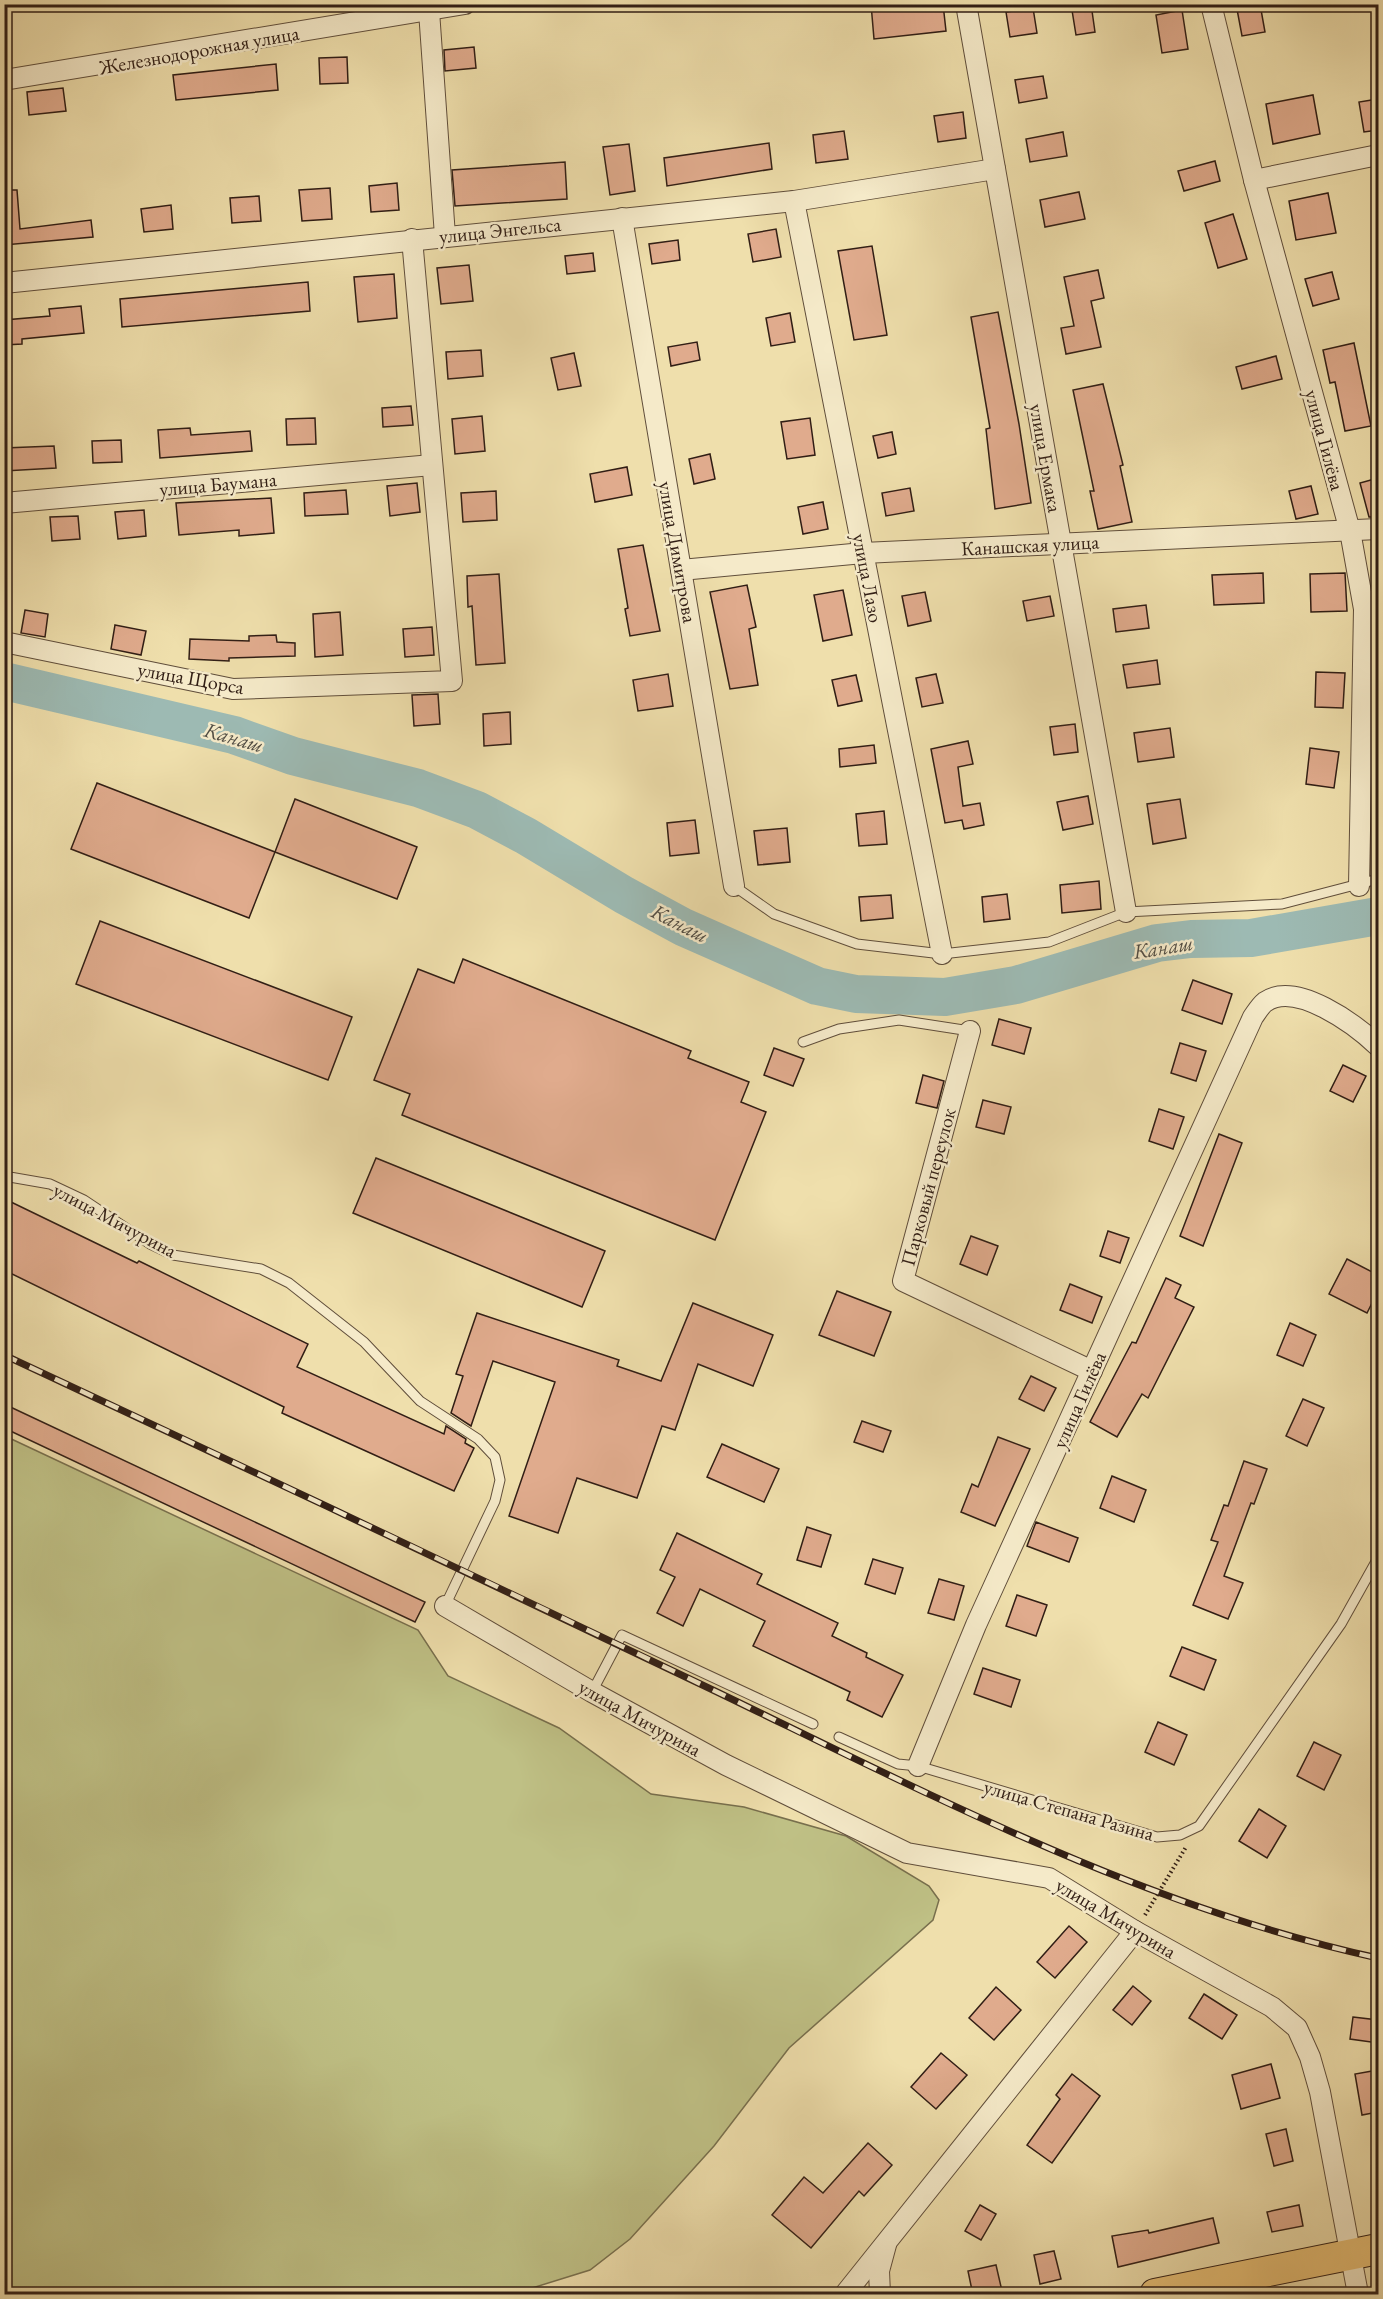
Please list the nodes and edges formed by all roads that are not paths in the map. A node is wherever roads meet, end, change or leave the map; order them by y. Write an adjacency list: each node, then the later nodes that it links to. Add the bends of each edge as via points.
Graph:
1 (465, 4): 4 (street, Железнодорожная улица)
2 (966, 4): 7 (street, улица Ермака)
3 (1211, 4): 8 (street, улица Гилёва)
4 (429, 11): 5 (street, Железнодорожная улица); 11 (street)
5 (4, 80)
6 (1378, 155): 8 (street)
7 (995, 170): 9 (street, улица Энгельса); 18 (street, улица Ермака)
8 (1254, 180): 17 (street, улица Гилёва)
9 (794, 201): 10 (street, улица Энгельса); 19 (street, улица Лазо)
10 (622, 218): 11 (street, улица Энгельса); 20 (street, улица Димитрова)
11 (445, 236): 12 (street, улица Энгельса)
12 (412, 239): 13 (street, улица Энгельса); 14 (street)
13 (4, 283)
14 (432, 465): 15 (street, улица Баумана); 21 (street, улица Щорса, via 452,681 233,689)
15 (4, 503)
16 (1378, 529): 17 (street, Канашская улица)
17 (1350, 531): 18 (street, Канашская улица); 24 (street, улица Гилёва, via 1364,609)
18 (1061, 544): 19 (street, Канашская улица); 25 (street, улица Ермака)
19 (863, 553): 20 (street, Канашская улица); 26 (street, улица Лазо)
20 (681, 570): 23 (street, улица Димитрова)
21 (4, 642)
22 (1378, 879): 24 (lane)
23 (734, 886): 26 (lane, via 774,914 856,944)
24 (1359, 886): 25 (lane, via 1282,904)
25 (1126, 912): 26 (lane, via 1049,942)
26 (942, 954)
27 (970, 1031): 28 (lane, via 898,1020 839,1029); 31 (street, Парковый переулок, via 903,1281)
28 (802, 1042)
29 (1378, 1046): 31 (street, улица Гилёва, via 1362,1031 1304,998 1281,997 1265,1002 1253,1017)
30 (4, 1176): 33 (lane, улица Мичурина, via 50,1184 84,1200 173,1255 261,1269 289,1282 364,1342 420,1401 478,1439 495,1457 500,1480 495,1501)
31 (1092, 1371): 37 (street, улица Гилёва, via 976,1624)
32 (1378, 1558): 37 (lane, улица Степана Разина, via 1341,1624 1199,1826 1180,1835 1157,1837)
33 (445, 1606): 34 (street, улица Мичурина)
34 (592, 1692): 35 (lane, via 622,1635); 38 (street, улица Мичурина, via 726,1765 907,1852 1049,1878)
35 (813, 1724)
36 (839, 1737): 37 (lane, улица Степана Разина, via 898,1764)
37 (918, 1766)
38 (1135, 1931): 39 (street); 41 (street, улица Мичурина, via 1272,2007 1297,2028 1320,2092)
39 (888, 2236): 42 (street); 43 (street, via 879,2271)
40 (1378, 2249): 41 (main road)
41 (1350, 2254): 44 (main road); 45 (street, улица Мичурина)
42 (844, 2295)
43 (880, 2295)
44 (1155, 2295)
45 (1358, 2295)

